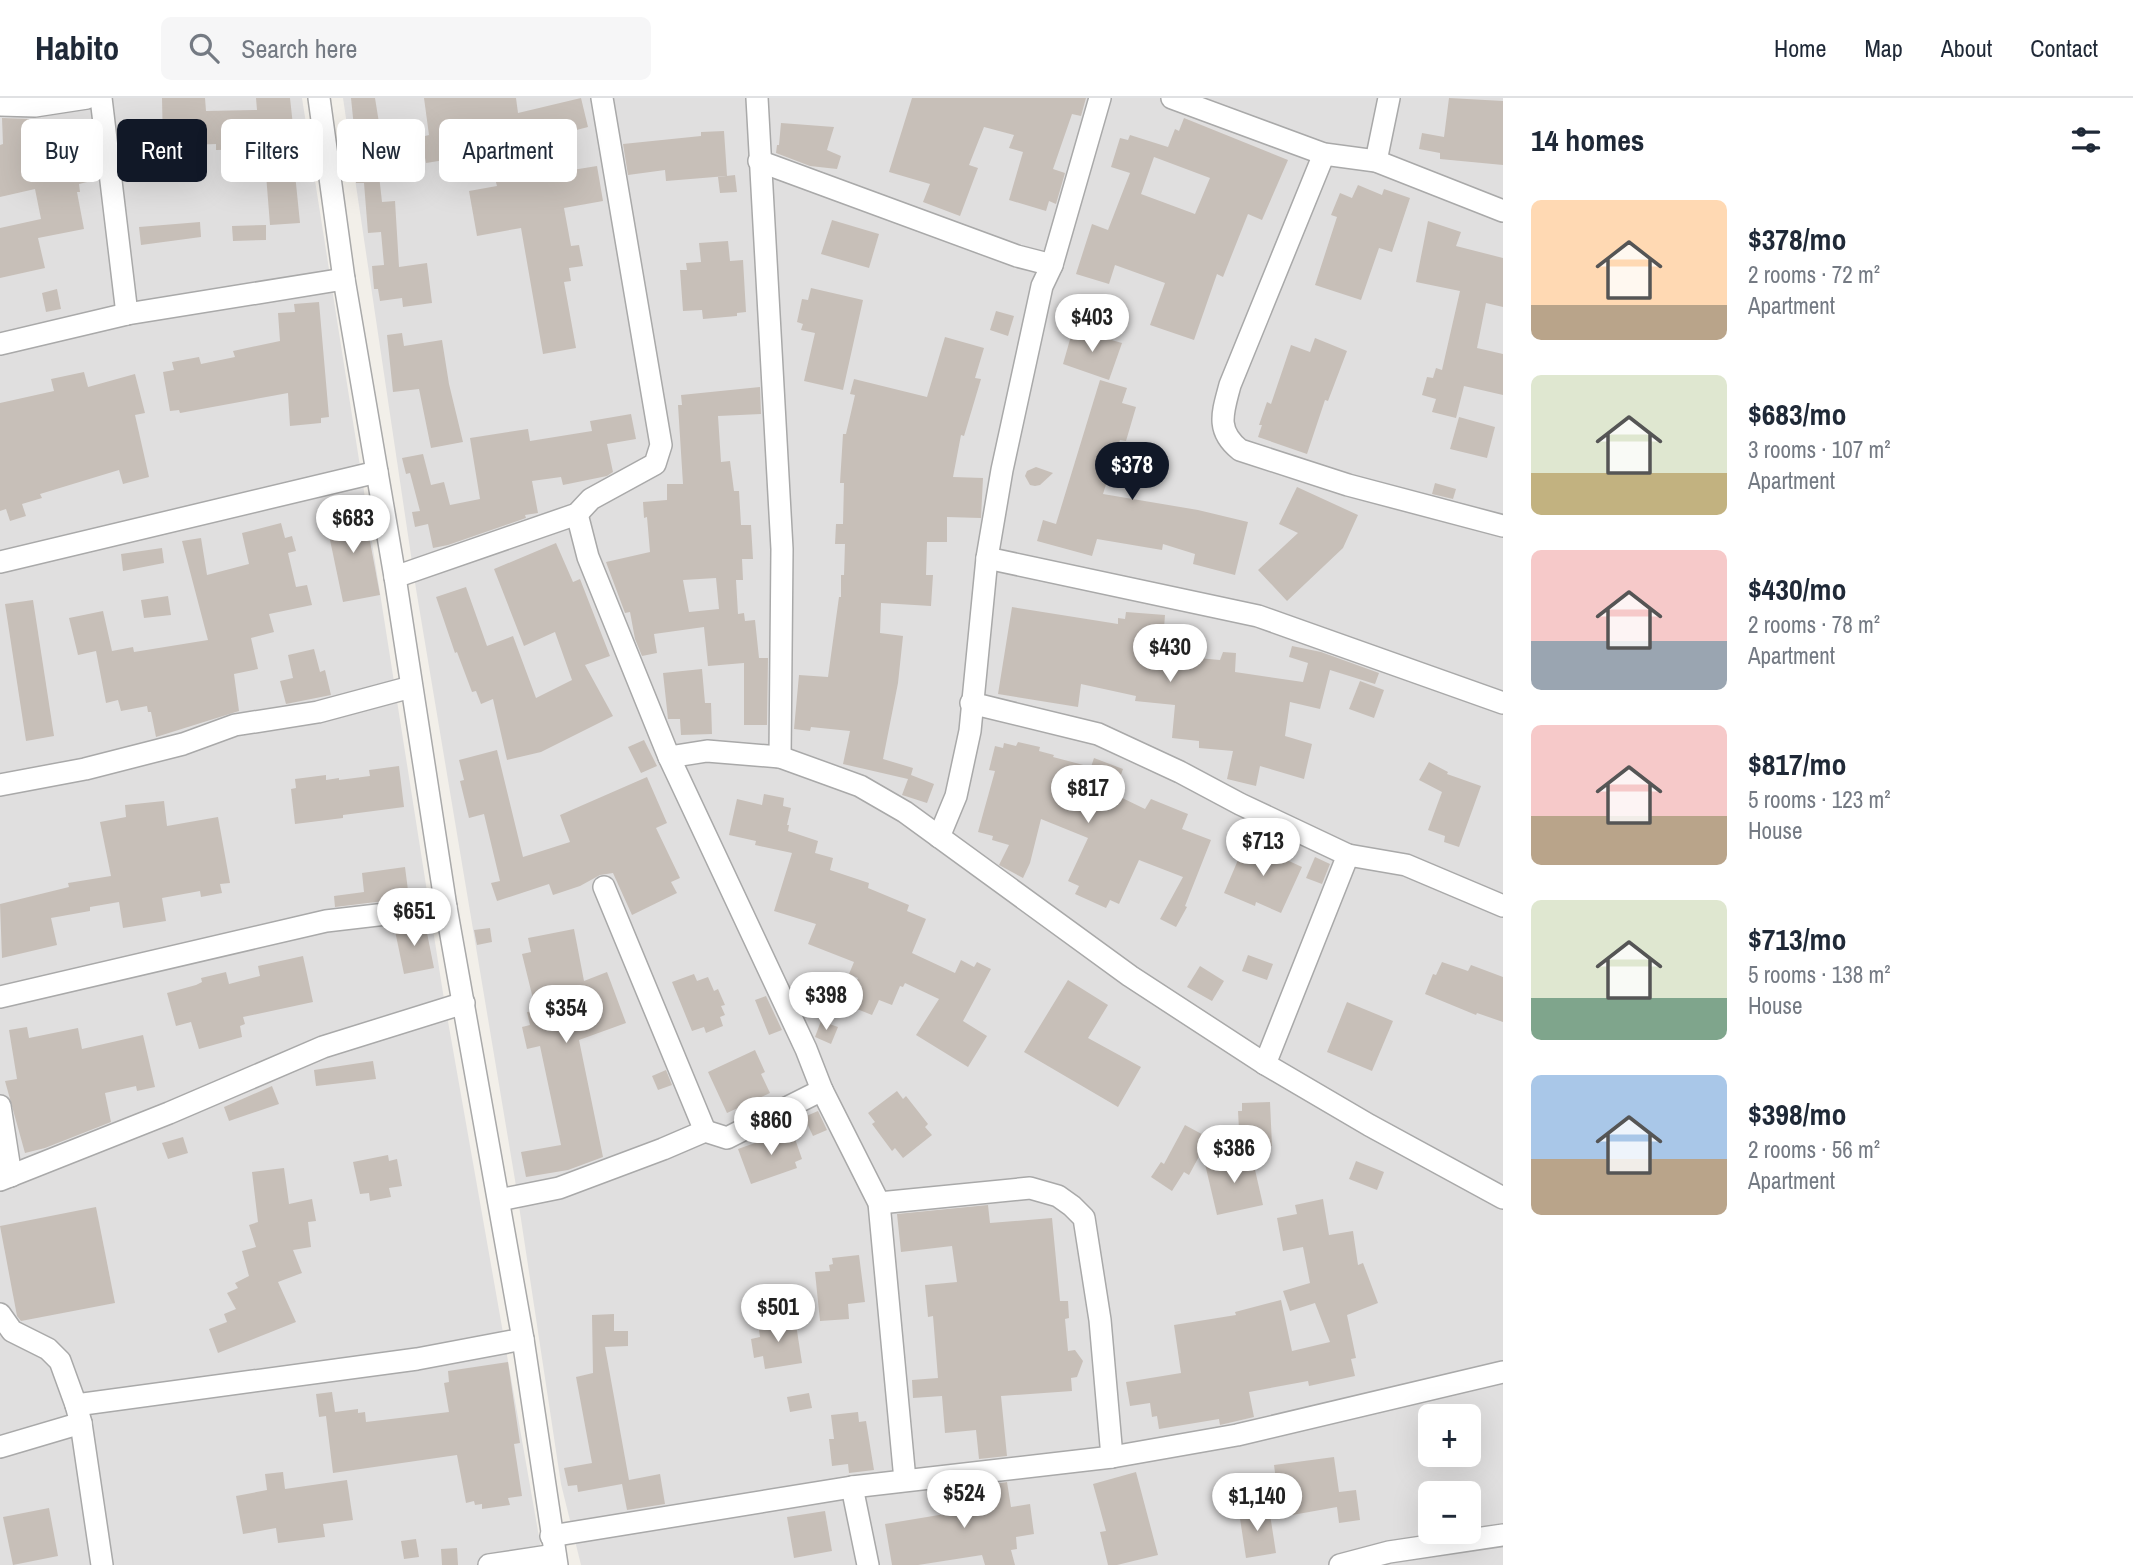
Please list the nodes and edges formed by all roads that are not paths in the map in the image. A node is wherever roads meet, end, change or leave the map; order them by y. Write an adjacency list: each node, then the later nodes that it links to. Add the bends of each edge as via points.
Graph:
1 (87, 98): 9 (street, via 35,106)
2 (101, 98): 16 (street)
3 (319, 98): 15 (street)
4 (601, 98): 19 (street, via 661,445 655,464 591,499)
5 (757, 98): 11 (street)
6 (1100, 98): 14 (street)
7 (1172, 98): 10 (street)
8 (1390, 98): 12 (street)
9 (0, 105)
10 (1324, 154): 12 (street); 20 (street, via 1230,385 1221,418 1228,441 1240,450 1348,485)
11 (760, 161): 14 (street); 28 (street, via 782,549)
12 (1376, 161): 13 (street)
13 (1503, 211)
14 (1052, 265): 21 (street, via 1042,286 1021,375)
15 (344, 279): 16 (street); 18 (street)
16 (127, 314): 17 (street)
17 (0, 344)
18 (377, 472): 22 (street); 23 (street)
19 (577, 514): 23 (street); 27 (street, via 588,557)
20 (1502, 520)
21 (986, 558): 25 (street); 26 (street, via 1258,617)
22 (0, 562)
23 (395, 578): 24 (street)
24 (411, 687): 29 (street, via 318,712 235,725 183,744 85,769); 34 (street)
25 (971, 703): 30 (street, via 956,796); 31 (street, via 1098,734)
26 (1503, 703)
27 (669, 757): 28 (street, via 707,751); 38 (street)
28 (780, 757): 30 (street, via 860,786)
29 (0, 785)
30 (939, 837): 37 (street, via 1129,976)
31 (1348, 855): 33 (street, via 1406,865); 37 (street)
32 (604, 887): 40 (street)
33 (1503, 906)
34 (446, 907): 35 (street, via 326,921); 36 (street)
35 (0, 998)
36 (464, 1003): 41 (street, via 323,1046); 43 (street)
37 (1265, 1064): 42 (street)
38 (822, 1090): 40 (street, via 727,1138); 44 (street)
39 (0, 1106): 41 (street)
40 (705, 1131): 43 (street, via 559,1188)
41 (6, 1178)
42 (1503, 1198)
43 (499, 1200): 46 (street)
44 (879, 1203): 50 (street, via 1030,1188 1058,1196 1084,1218 1104,1355); 51 (street)
45 (0, 1314): 48 (street, via 12,1331 48,1349 60,1361)
46 (523, 1339): 48 (street); 54 (street)
47 (1503, 1372): 50 (street, via 1237,1435)
48 (78, 1414): 49 (street); 55 (street)
49 (0, 1447)
50 (1112, 1457): 51 (street)
51 (905, 1480): 52 (street)
52 (852, 1487): 54 (street); 57 (street)
53 (1503, 1535): 58 (street, via 1389,1552)
54 (555, 1552): 56 (street)
55 (102, 1565)
56 (489, 1565)
57 (868, 1565)
58 (1340, 1565)

